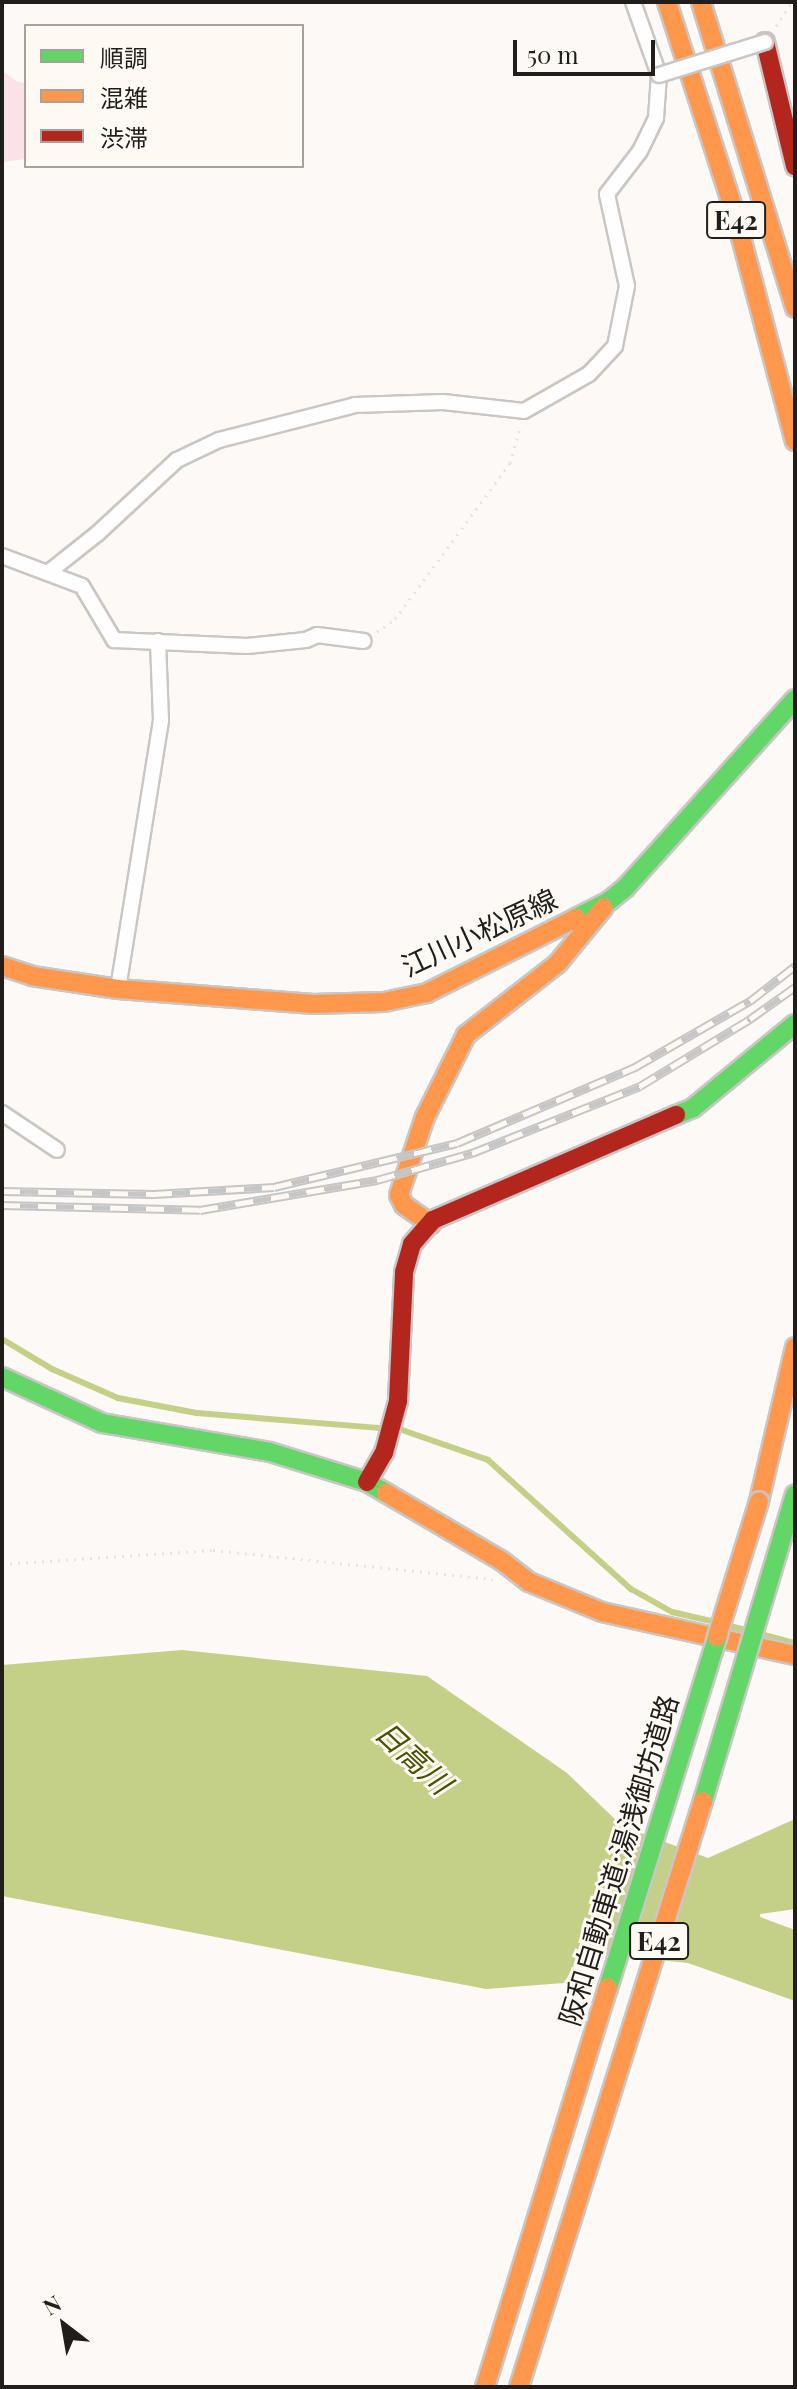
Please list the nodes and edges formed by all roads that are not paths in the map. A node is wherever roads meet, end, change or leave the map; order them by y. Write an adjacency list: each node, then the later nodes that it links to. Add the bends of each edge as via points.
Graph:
1 (633, 2): 5 (street)
2 (667, 2): 8 (main road, E42, via 733,207)
3 (701, 2): 7 (main road, E42)
4 (765, 42): 5 (street, bridge); 6 (main road)
5 (659, 75): 10 (street, via 656,118 640,151 607,194 627,286 615,346 589,374 524,411 443,402 355,405 219,440 177,460)
6 (795, 166)
7 (795, 308)
8 (795, 441)
9 (2, 556): 10 (street)
10 (49, 572): 11 (street, via 82,586 114,640)
11 (158, 641): 12 (street, via 247,646 317,635); 16 (street, via 161,720)
12 (364, 641)
13 (795, 699): 14 (main road, 江川小松原線, via 650,864)
14 (609, 901): 16 (main road, 江川小松原線, via 427,993 384,1002 313,1004); 20 (main road, via 558,963 466,1035 425,1117 399,1195 404,1205)
15 (2, 966): 16 (main road, 江川小松原線)
16 (118, 989)
17 (795, 1024): 20 (main road, via 693,1108)
18 (2, 1113): 19 (street)
19 (57, 1150)
20 (431, 1224): 23 (main road, via 412,1244 404,1272 398,1401 384,1453)
21 (795, 1347): 26 (main road, 阪和自動車道;湯浅御坊道路 / E42, bridge, via 759,1501)
22 (2, 1377): 23 (main road, via 102,1423 270,1452)
23 (367, 1482): 25 (main road, via 529,1582 602,1612)
24 (795, 1494): 27 (main road, E42, bridge)
25 (794, 1654)
26 (485, 2387)
27 (519, 2387)

